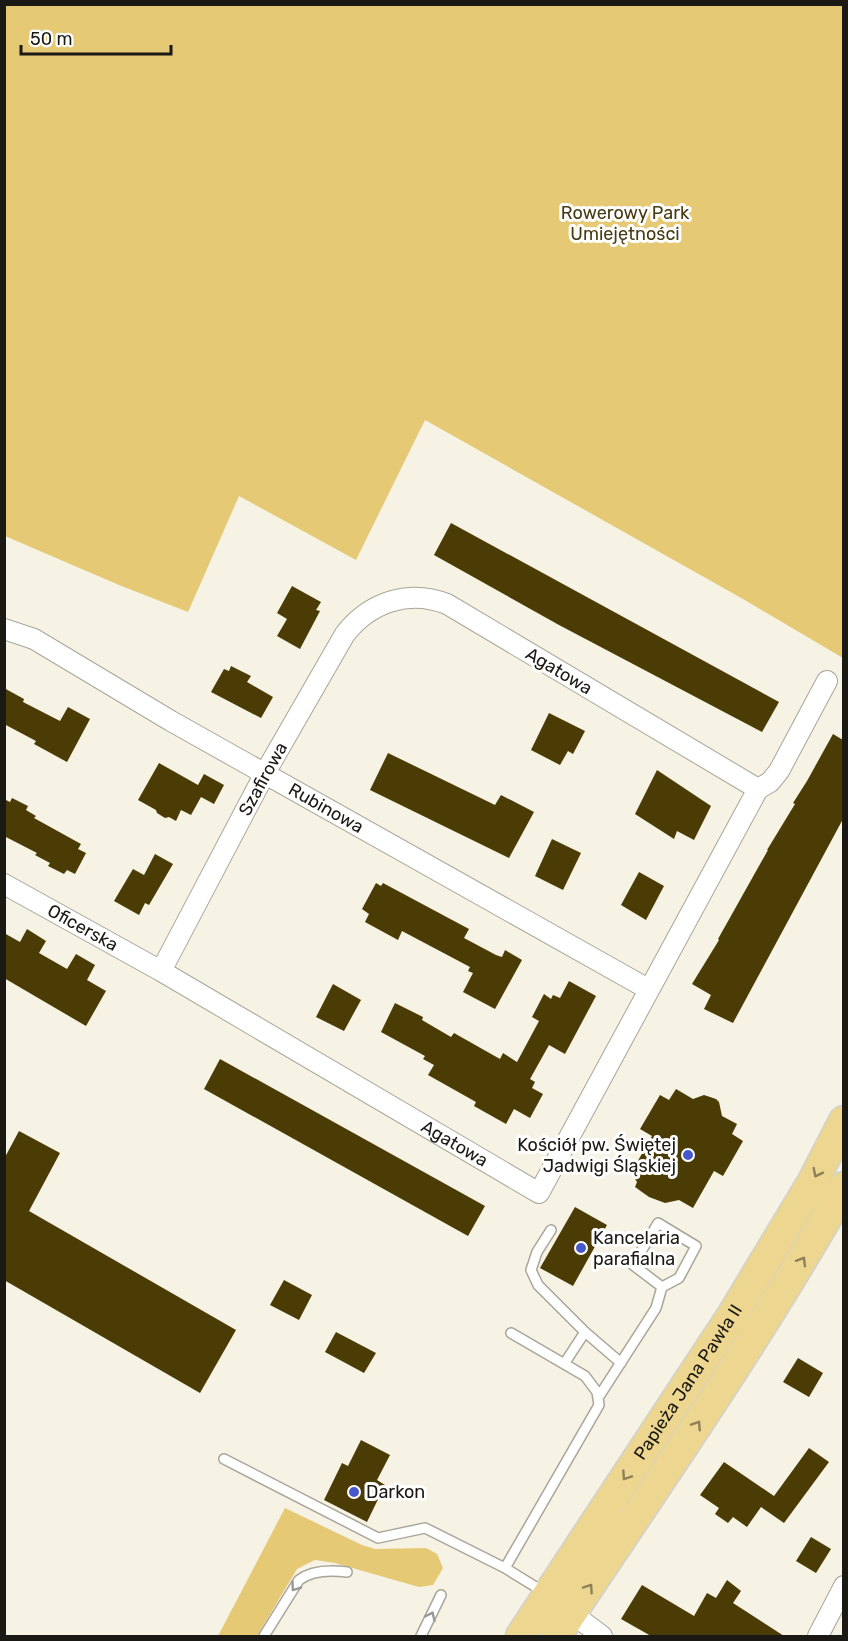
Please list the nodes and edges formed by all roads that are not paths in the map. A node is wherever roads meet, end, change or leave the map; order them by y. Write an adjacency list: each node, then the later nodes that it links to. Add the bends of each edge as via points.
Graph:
1 (384, 603): 4 (street, Szafirowa, via 361,617 345,634); 5 (street, Agatowa, via 418,597 447,604)
2 (4, 629): 4 (street, Rubinowa, via 33,639)
3 (827, 681): 5 (street, Agatowa, via 779,771)
4 (265, 773): 7 (street, Szafirowa); 8 (street, Rubinowa)
5 (758, 789): 8 (street, Agatowa)
6 (4, 884): 7 (street, Oficerska)
7 (161, 971): 8 (street, Agatowa, via 539,1193)
8 (648, 989)
9 (843, 1121): 23 (main road, Papieża Jana Pawła II, one-way to 23, via 812,1183 733,1314)
10 (843, 1186): 24 (main road, Papieża Jana Pawła II, one-way to 10, via 769,1315)
11 (551, 1230): 13 (lane, via 531,1270 538,1285)
12 (662, 1287): 12 (lane, via 679,1278 696,1246 658,1223 633,1265); 15 (lane, via 656,1308)
13 (585, 1332): 15 (lane); 16 (lane)
14 (511, 1333): 16 (lane)
15 (621, 1362): 17 (lane)
16 (564, 1364): 17 (lane, via 590,1381)
17 (598, 1398): 19 (lane, via 592,1419)
18 (224, 1459): 19 (lane, via 378,1538 425,1528)
19 (505, 1568): 23 (lane)
20 (347, 1572): 25 (lane, one-way to 25, via 314,1572 299,1580)
21 (843, 1586): 29 (street)
22 (441, 1594): 26 (lane, one-way to 22)
23 (548, 1595): 24 (street); 27 (main road, Papieża Jana Pawła II)
24 (564, 1625): 28 (street)
25 (264, 1636)
26 (421, 1636)
27 (521, 1636)
28 (602, 1636)
29 (818, 1636)

